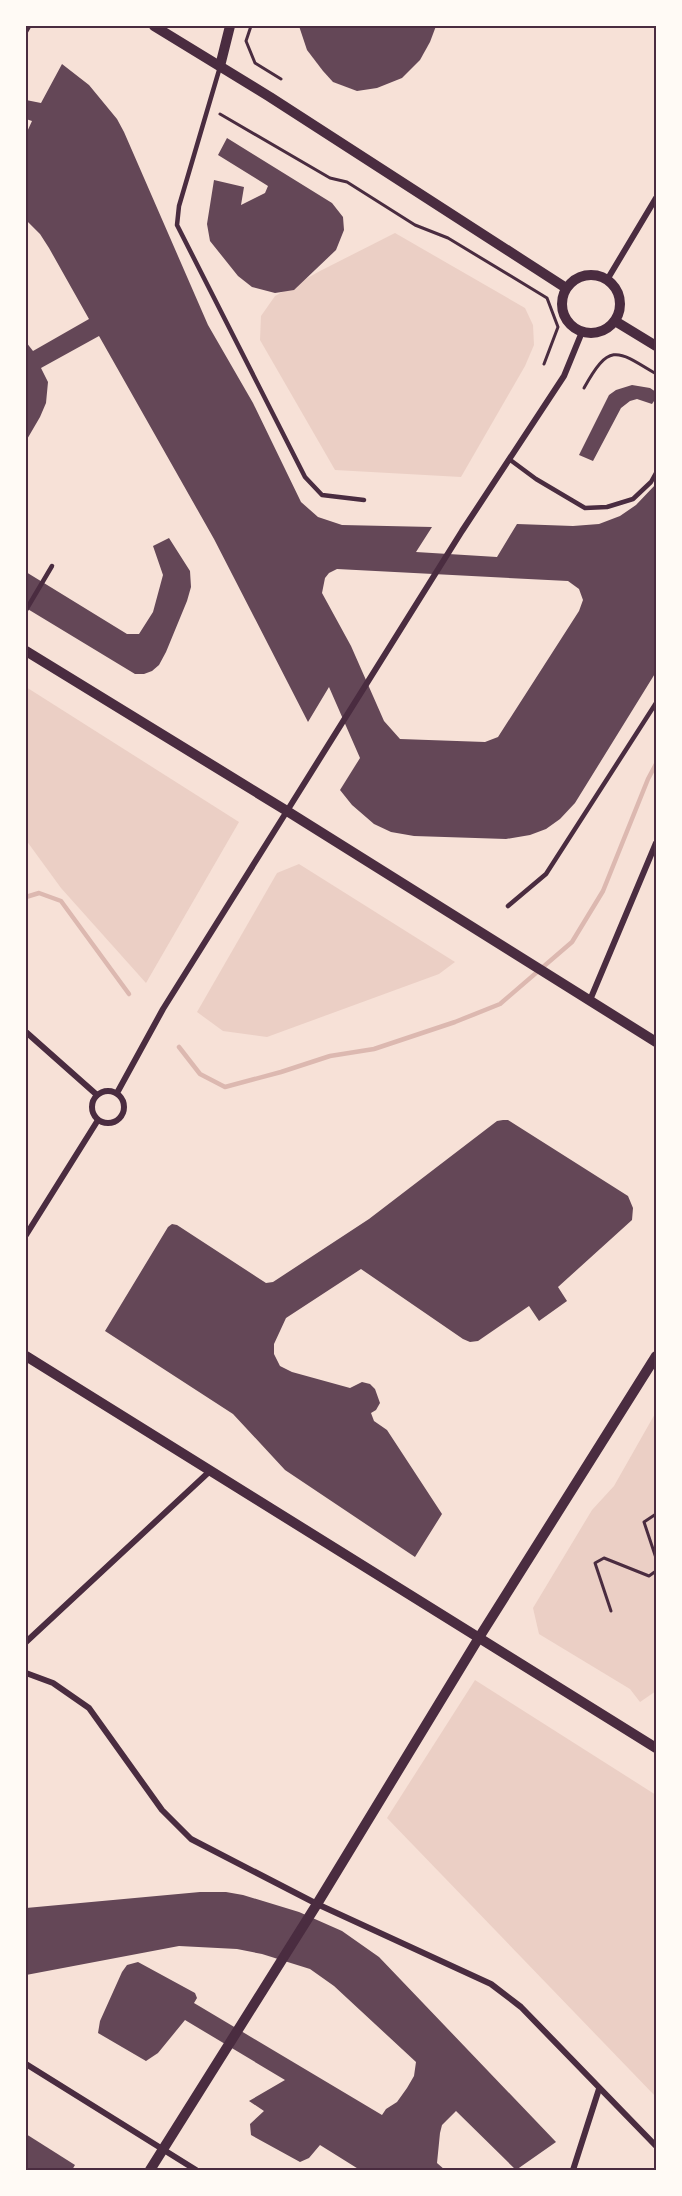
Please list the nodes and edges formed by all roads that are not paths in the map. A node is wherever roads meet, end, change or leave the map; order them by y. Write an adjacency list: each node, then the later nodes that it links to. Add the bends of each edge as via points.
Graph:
1 (154, 26): 3 (street)
2 (230, 26): 3 (street)
3 (220, 66): 6 (street); 12 (lane, via 179,206 177,225 305,477 322,495)
4 (657, 198): 5 (street)
5 (607, 280): 6 (street, via 590,275); 7 (street, via 619,294)
6 (566, 288): 8 (street, via 563,314)
7 (615, 321): 8 (street, via 597,333); 9 (street)
8 (582, 332): 10 (street, via 564,376)
9 (657, 346)
10 (510, 459): 11 (lane, via 585,508 607,507 633,498); 17 (street)
11 (657, 473)
12 (363, 500)
13 (52, 566): 14 (lane)
14 (26, 610)
15 (26, 651): 17 (street)
16 (657, 703): 19 (lane, via 546,874)
17 (287, 811): 20 (street); 23 (street, via 164,1009)
18 (657, 843): 20 (street)
19 (508, 906)
20 (590, 1000): 22 (street)
21 (26, 1032): 24 (street)
22 (657, 1042)
23 (117, 1093): 24 (street); 25 (street, via 124,1101 122,1116 108,1123)
24 (97, 1095): 25 (street, via 92,1110)
25 (98, 1120): 26 (street)
26 (26, 1235)
27 (26, 1356): 29 (street)
28 (657, 1356): 30 (street)
29 (210, 1471): 30 (street); 31 (street)
30 (480, 1636): 33 (street); 34 (street)
31 (26, 1642)
32 (26, 1673): 34 (street, via 53,1683 89,1708 162,1810 191,1839)
33 (657, 1748)
34 (317, 1904): 36 (street, via 491,1984 521,2007); 38 (street)
35 (26, 2064): 38 (street)
36 (599, 2089): 37 (street); 41 (street)
37 (657, 2146)
38 (163, 2150): 39 (street); 40 (street)
39 (150, 2170)
40 (196, 2170)
41 (573, 2170)

